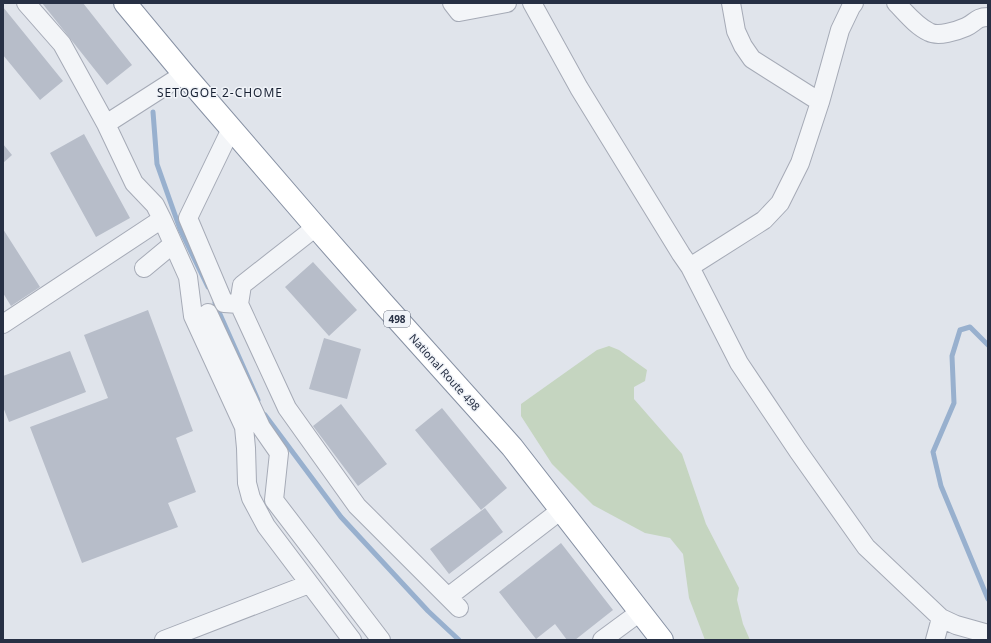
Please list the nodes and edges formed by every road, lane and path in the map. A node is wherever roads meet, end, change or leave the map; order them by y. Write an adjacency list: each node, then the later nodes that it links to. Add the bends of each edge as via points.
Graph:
1 (26, 3): 12 (street, via 62,44)
2 (125, 3): 10 (highway, National Route 498 / 498)
3 (452, 3): 4 (street, via 459,12)
4 (507, 3)
5 (532, 3): 17 (street, via 579,88)
6 (731, 3): 11 (street, via 736,31 752,59)
7 (854, 3): 11 (street, via 840,30)
8 (896, 3): 9 (street, via 916,24 930,33 950,33 968,26)
9 (986, 14)
10 (184, 74): 12 (street); 13 (highway, National Route 498 / 498)
11 (820, 102): 17 (street, via 800,163 780,203 764,220)
12 (106, 124): 14 (street, via 134,183 155,205)
13 (231, 129): 15 (highway, National Route 498 / 498); 19 (street, via 188,218)
14 (162, 219): 16 (street); 21 (street)
15 (316, 227): 19 (street, via 242,285); 22 (highway, National Route 498 / 498, via 512,447)
16 (173, 244): 18 (street); 20 (street, via 188,277 193,316)
17 (690, 267): 25 (street, via 739,363 861,541)
18 (144, 268)
19 (232, 303): 20 (street); 22 (street, via 287,408 357,506 453,602)
20 (202, 316): 23 (street, via 244,427 247,483 252,498 266,526); 29 (street, via 261,427 279,453 274,500)
21 (3, 324)
22 (561, 510): 24 (highway, National Route 498 / 498)
23 (309, 584): 27 (street); 28 (street)
24 (640, 612): 30 (street); 31 (highway, National Route 498 / 498)
25 (941, 618): 26 (street); 32 (street)
26 (988, 634)
27 (164, 640)
28 (352, 640)
29 (381, 640)
30 (602, 640)
31 (662, 640)
32 (935, 640)

